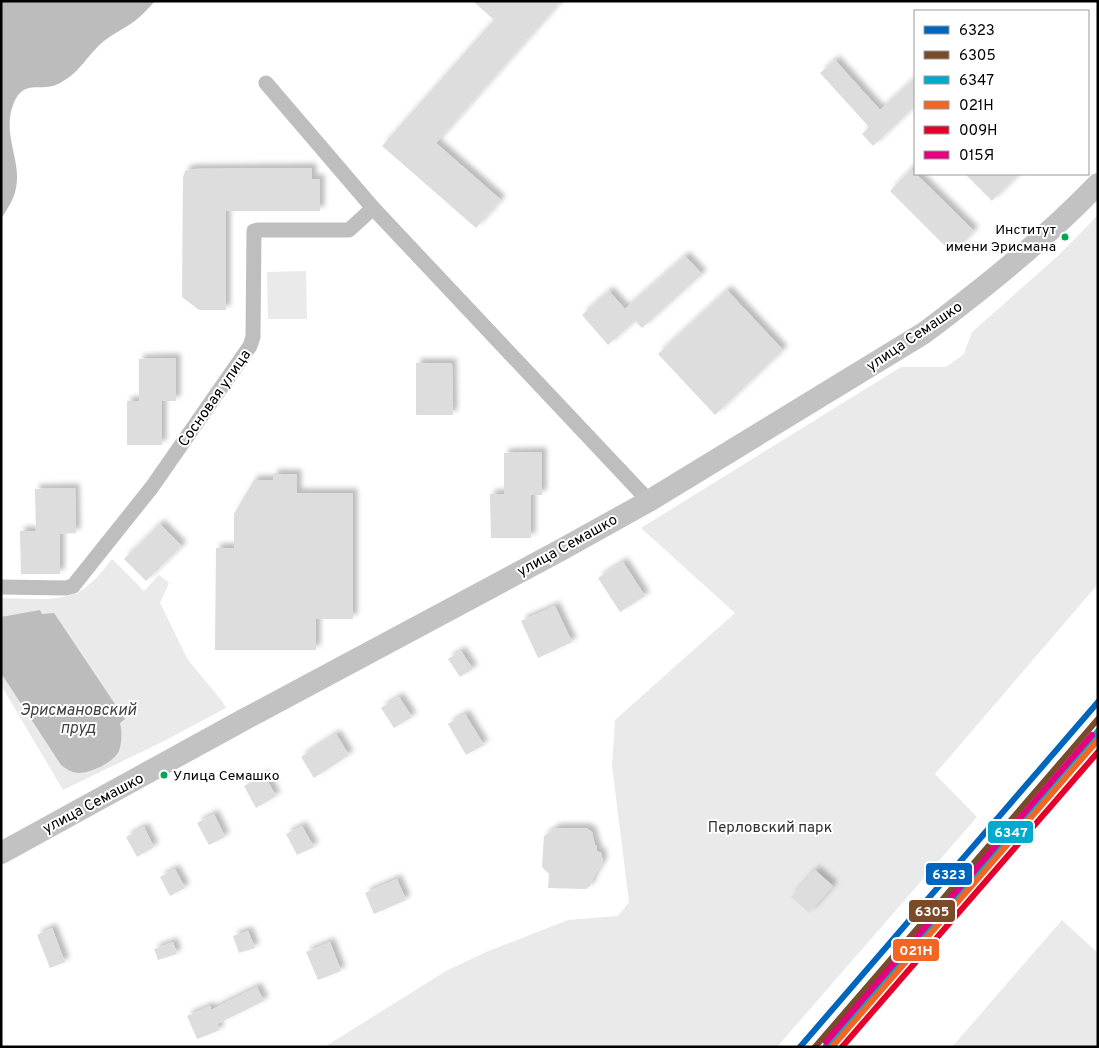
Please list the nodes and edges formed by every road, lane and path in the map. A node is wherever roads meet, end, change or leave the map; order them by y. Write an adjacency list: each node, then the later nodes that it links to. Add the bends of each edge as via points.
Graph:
1 (266, 83): 3 (street)
2 (1098, 184): 4 (main road, улица Семашко, via 1039,241 924,333)
3 (373, 208): 4 (street); 5 (street, Сосновая улица, via 349,230 254,231 252,342 152,487 73,586)
4 (649, 501): 6 (main road, улица Семашко)
5 (1, 587)
6 (1, 853)

